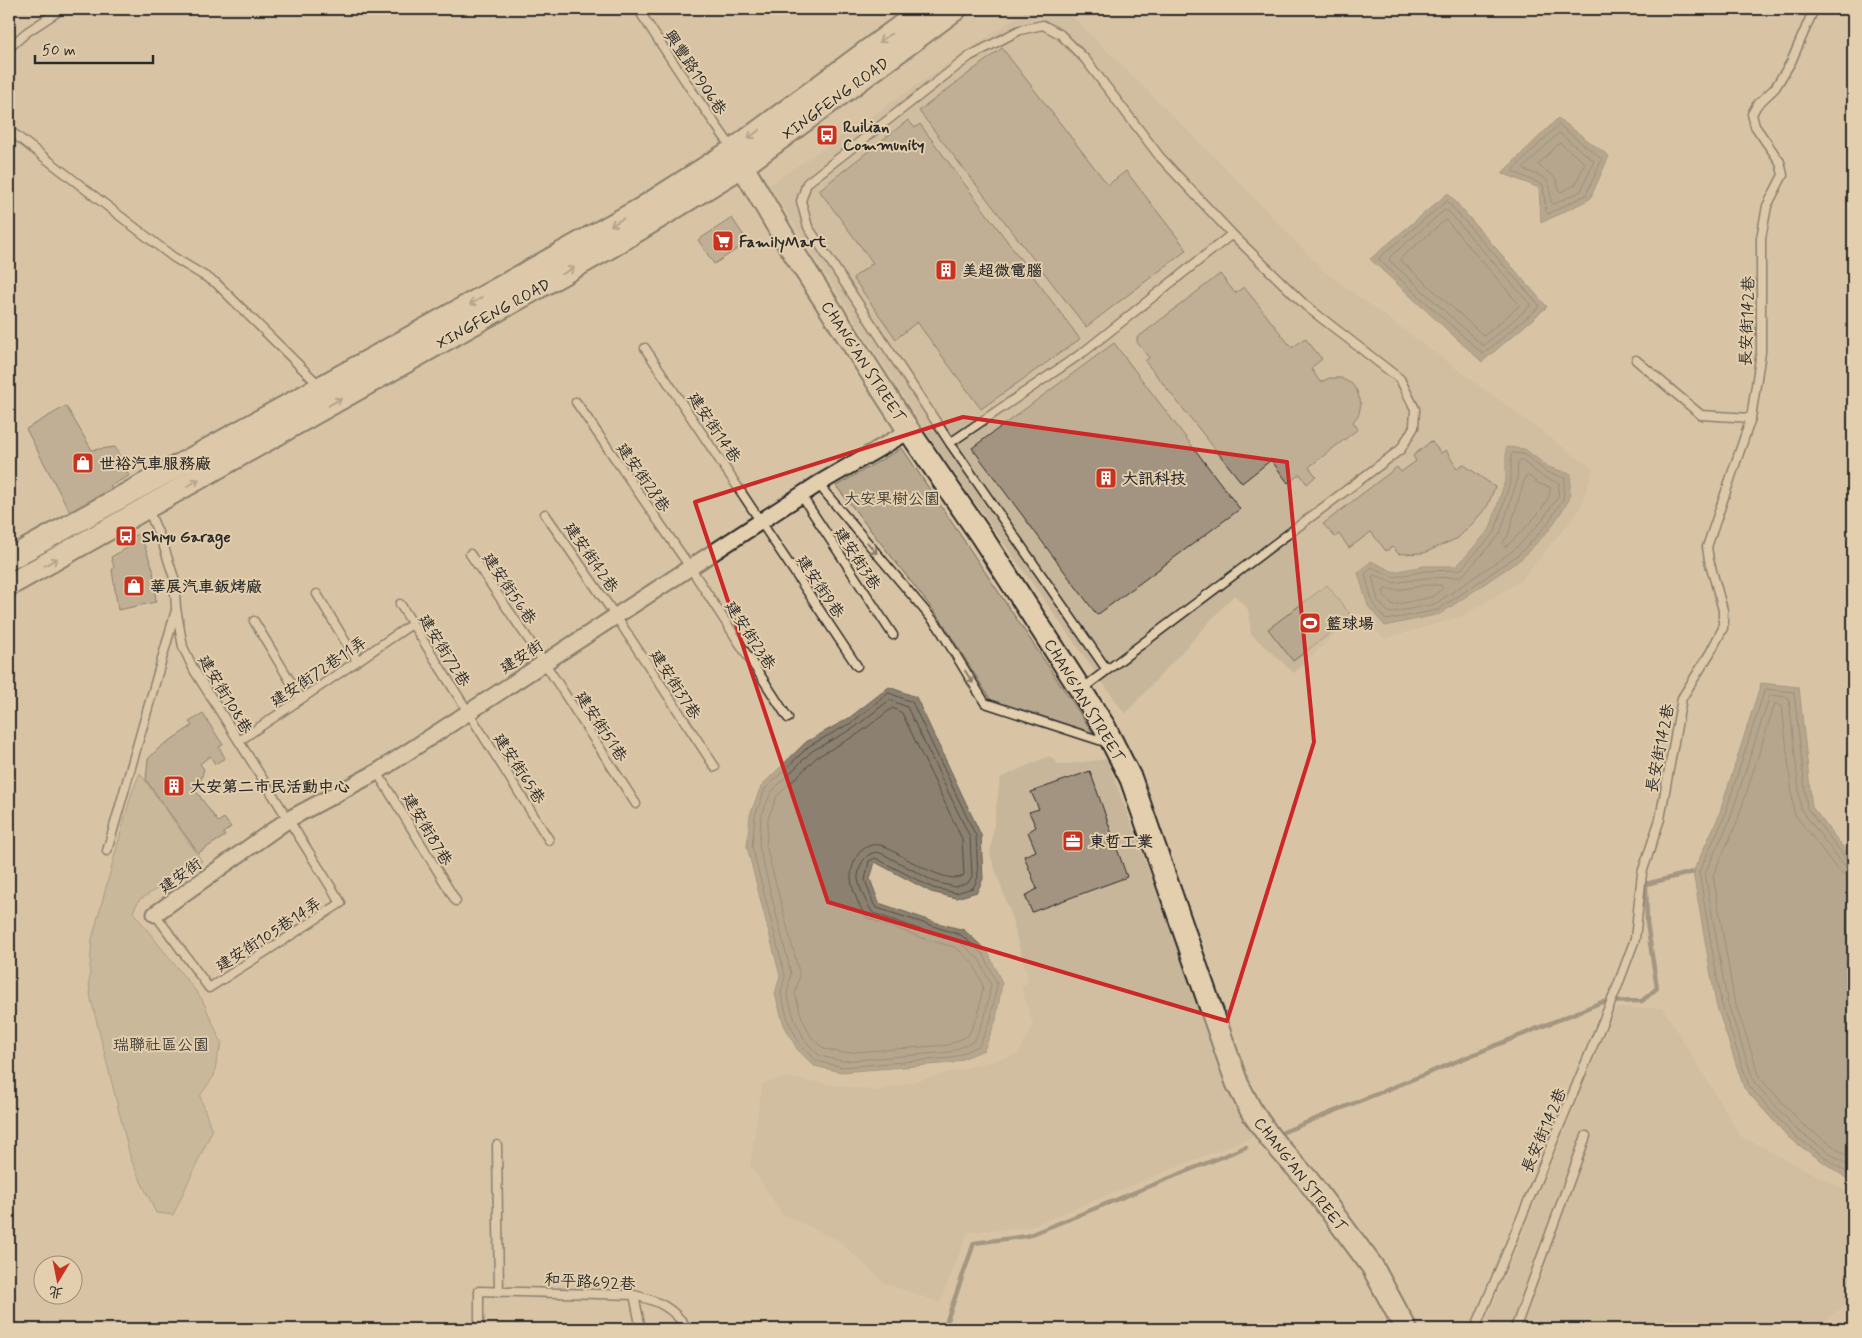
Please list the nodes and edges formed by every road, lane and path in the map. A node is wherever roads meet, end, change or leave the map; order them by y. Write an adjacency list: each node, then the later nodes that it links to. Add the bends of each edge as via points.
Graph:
1 (62, 9): 6 (lane)
2 (638, 9): 8 (lane, 興豐路1906巷)
3 (924, 9): 8 (main road, XINGFENG ROAD, one-way to 8)
4 (956, 9): 8 (main road, XINGFENG ROAD)
5 (1814, 9): 14 (lane, 長安街142巷, via 1791,62 1775,88 1756,105 1752,114 1755,126 1780,162 1783,175 1767,206 1761,238 1761,352)
6 (9, 48)
7 (9, 130): 12 (lane, via 172,257 216,283)
8 (738, 158): 12 (main road, XINGFENG ROAD, one-way to 12); 15 (main road, CHANG'AN STREET, via 785,239); 19 (main road, XINGFENG ROAD, one-way to 8, via 612,246)
9 (1232, 234): 16 (lane, via 1086,351); 16 (lane, via 1160,157 1085,59 1060,34 1043,25 1020,30 970,56 807,183 801,201 808,227); 36 (lane, via 1306,306 1400,379 1415,408 1414,427 1401,449)
10 (646, 348): 21 (lane, 建安街14巷)
11 (1636, 360): 14 (lane, via 1701,415)
12 (321, 388): 19 (main road, XINGFENG ROAD)
13 (576, 402): 24 (lane, 建安街28巷)
14 (1751, 418): 60 (lane, 長安街142巷, via 1707,547 1723,610 1722,628 1682,698 1660,819 1642,872 1635,939)
15 (909, 431): 17 (street, 建安街); 37 (main road, CHANG'AN STREET)
16 (950, 443): 36 (lane)
17 (818, 484): 18 (street, 建安街); 42 (lane, one-way to 42, via 938,626 985,703)
18 (801, 495): 21 (street, 建安街); 32 (lane, 建安街3巷)
19 (141, 498): 23 (main road, XINGFENG ROAD); 25 (main road, XINGFENG ROAD, one-way to 19); 28 (lane, 建安街108巷, via 164,547 174,578)
20 (545, 514): 29 (lane, 建安街42巷)
21 (761, 521): 24 (street, 建安街); 35 (lane, 建安街9巷)
22 (470, 554): 34 (lane, 建安街56巷)
23 (9, 559)
24 (690, 567): 29 (street, 建安街); 40 (lane, 建安街23巷)
25 (9, 585)
26 (317, 594): 33 (lane)
27 (400, 604): 31 (lane, 建安街72巷)
28 (176, 608): 41 (lane, 建安街108巷, via 183,647); 48 (lane)
29 (615, 616): 34 (street, 建安街); 43 (lane, 建安街37巷)
30 (254, 621): 38 (lane)
31 (412, 624): 33 (lane, 建安街72巷11弄); 39 (lane, 建安街72巷)
32 (892, 635)
33 (357, 661): 38 (lane, 建安街72巷11弄)
34 (544, 662): 39 (street, 建安街); 45 (lane, 建安街51巷)
35 (858, 666)
36 (1108, 670): 37 (lane)
37 (1081, 690): 42 (main road, CHANG'AN STREET)
38 (302, 699): 41 (lane, 建安街72巷11弄)
39 (467, 712): 44 (street, 建安街); 47 (lane, 建安街65巷)
40 (788, 718)
41 (238, 741): 46 (lane, 建安街108巷)
42 (1114, 745): 59 (main road, CHANG'AN STREET, via 1131,779 1237,1082 1248,1105 1271,1139 1307,1179 1372,1266)
43 (714, 768)
44 (377, 772): 46 (street, 建安街); 49 (lane, 建安街87巷)
45 (636, 804)
46 (289, 819): 50 (lane, 建安街108巷); 51 (street, 建安街)
47 (549, 840)
48 (107, 851)
49 (456, 901)
50 (342, 903): 51 (lane, 建安街105巷14弄, via 209,988)
51 (155, 914)
52 (1586, 1136): 61 (lane)
53 (498, 1145): 54 (lane)
54 (499, 1292): 55 (lane, 和平路692巷); 56 (lane, 和平路692巷, via 479,1291)
55 (634, 1295): 57 (lane); 58 (lane, 和平路692巷, via 655,1300 678,1315)
56 (479, 1329)
57 (641, 1329)
58 (688, 1329)
59 (1406, 1329)
60 (1475, 1329)
61 (1515, 1329)

